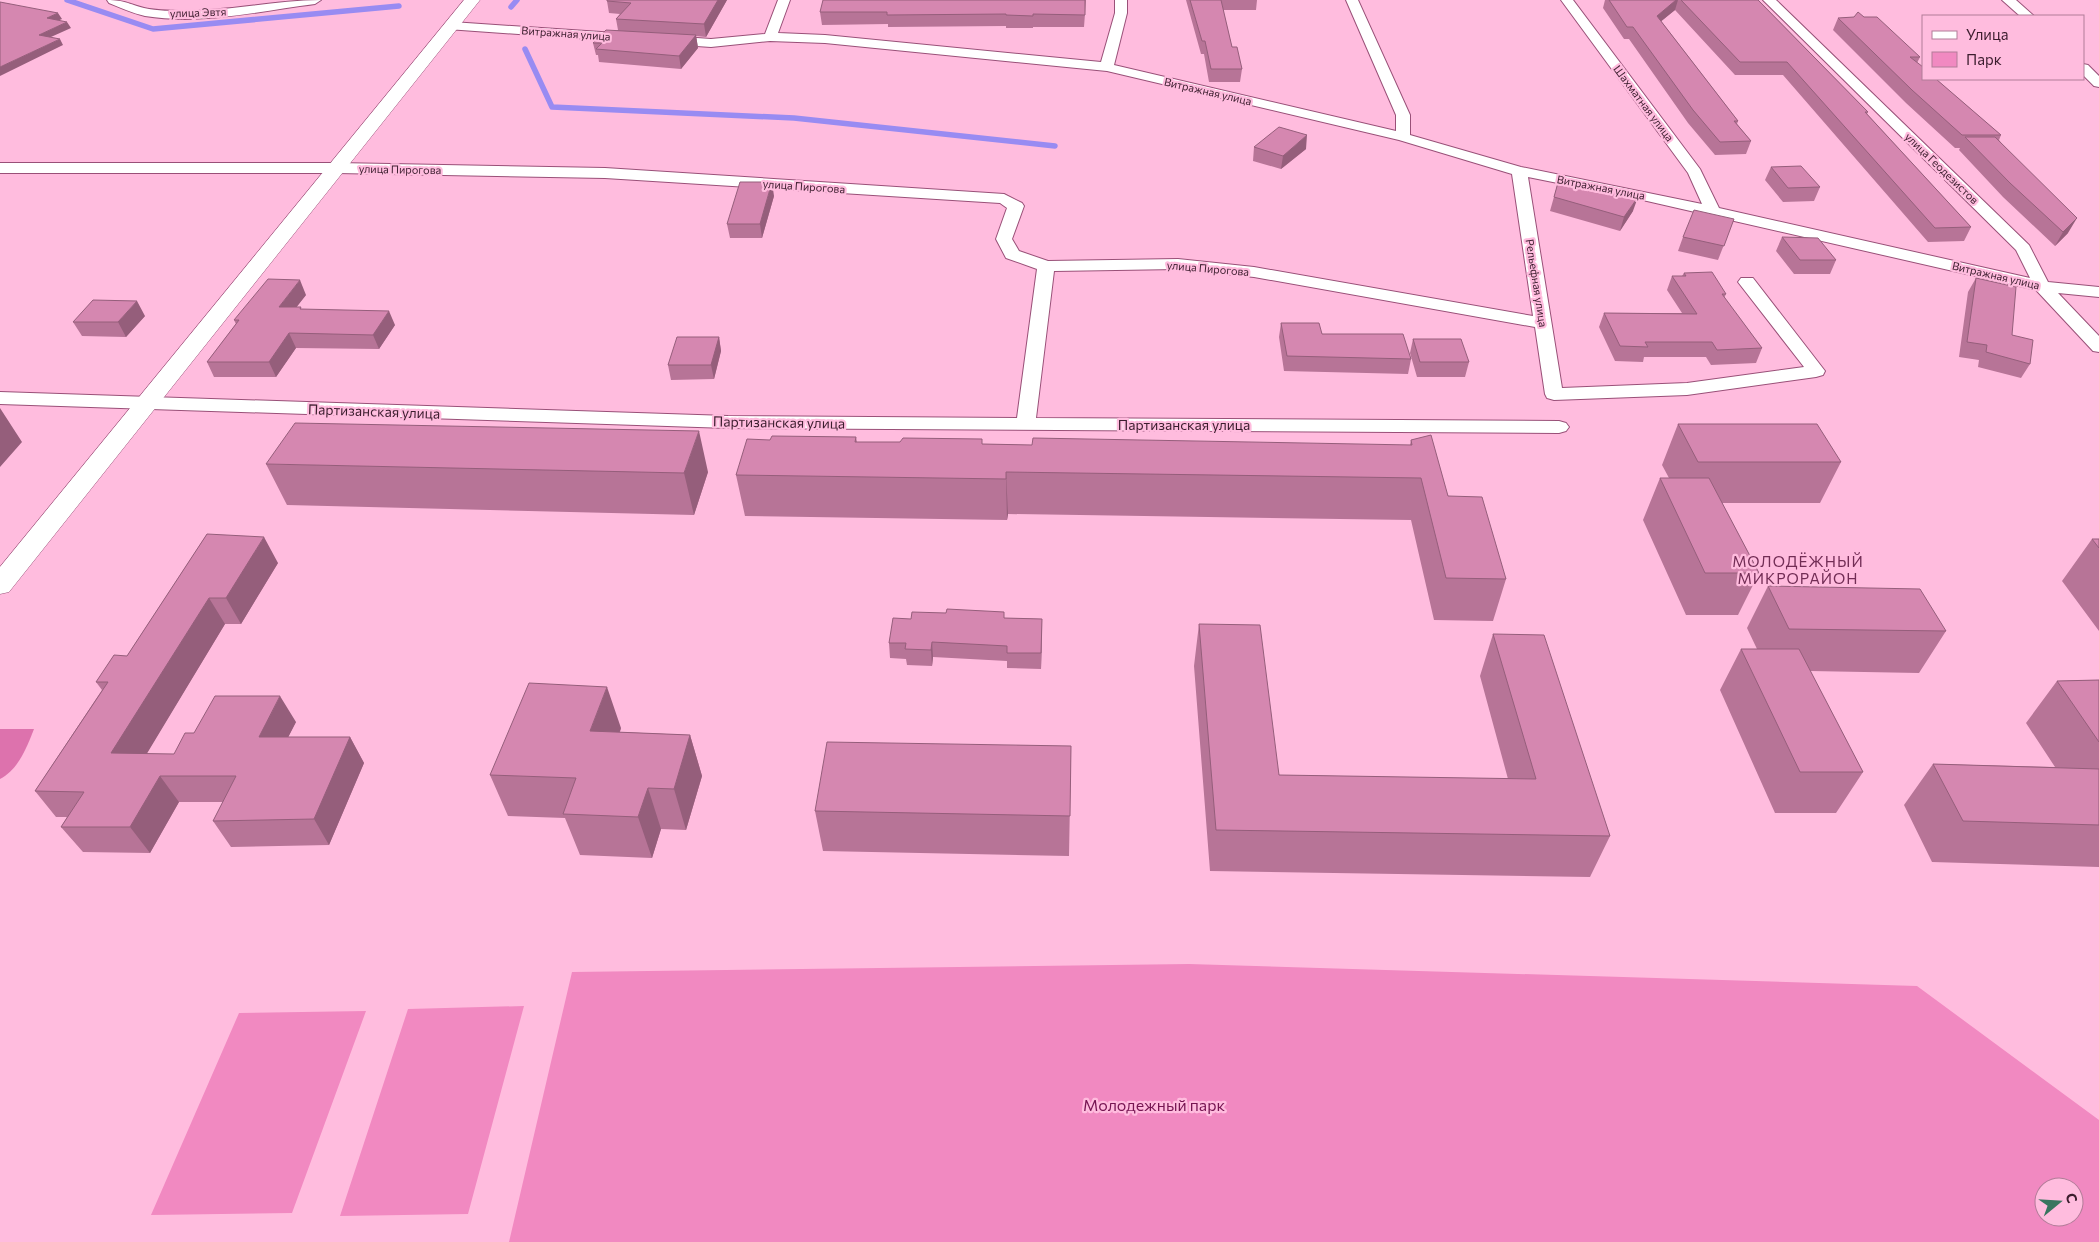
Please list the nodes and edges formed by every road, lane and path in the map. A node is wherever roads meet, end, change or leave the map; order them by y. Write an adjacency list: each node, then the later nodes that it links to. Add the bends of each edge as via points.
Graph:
1 (113, 0): 2 (street, улица Эвтя, via 144,12 184,15)
2 (315, 0)
3 (472, 0): 11 (main road)
4 (784, 0): 12 (street)
5 (1121, 0): 13 (street, via 1121,13)
6 (1352, 0): 16 (street, via 1402,115)
7 (1567, 0): 20 (street, Шахматная улица, via 1695,172)
8 (1770, 0): 23 (street, улица Геодезистов, via 2023,248)
9 (2008, 0): 10 (street)
10 (2027, 15)
11 (452, 26): 12 (street, Витражная улица, via 711,43); 18 (main road)
12 (770, 37): 13 (street, Витражная улица, via 825,39)
13 (1107, 67): 16 (street, Витражная улица)
14 (2084, 69): 15 (street)
15 (2099, 83)
16 (1403, 137): 19 (street, Витражная улица)
17 (0, 168): 18 (street, улица Пирогова)
18 (337, 168): 21 (street, улица Пирогова, via 605,173 1004,199 1016,206 1004,239 1012,254); 28 (main road)
19 (1519, 171): 20 (street, Витражная улица); 25 (street, Рельефная улица)
20 (1713, 211): 23 (street, Витражная улица)
21 (1046, 266): 25 (street, улица Пирогова, via 1178,264 1244,271); 29 (street)
22 (1747, 282): 25 (street, Рельефная улица, via 1816,371 1687,389 1554,394)
23 (2042, 286): 24 (street, Витражная улица); 26 (street, улица Геодезистов)
24 (2099, 292)
25 (1543, 323)
26 (2099, 348)
27 (0, 398): 28 (street, Партизанская улица)
28 (146, 404): 29 (street, Партизанская улица, via 728,422); 31 (main road)
29 (1026, 423): 30 (street, Партизанская улица)
30 (1559, 427)
31 (0, 585)

